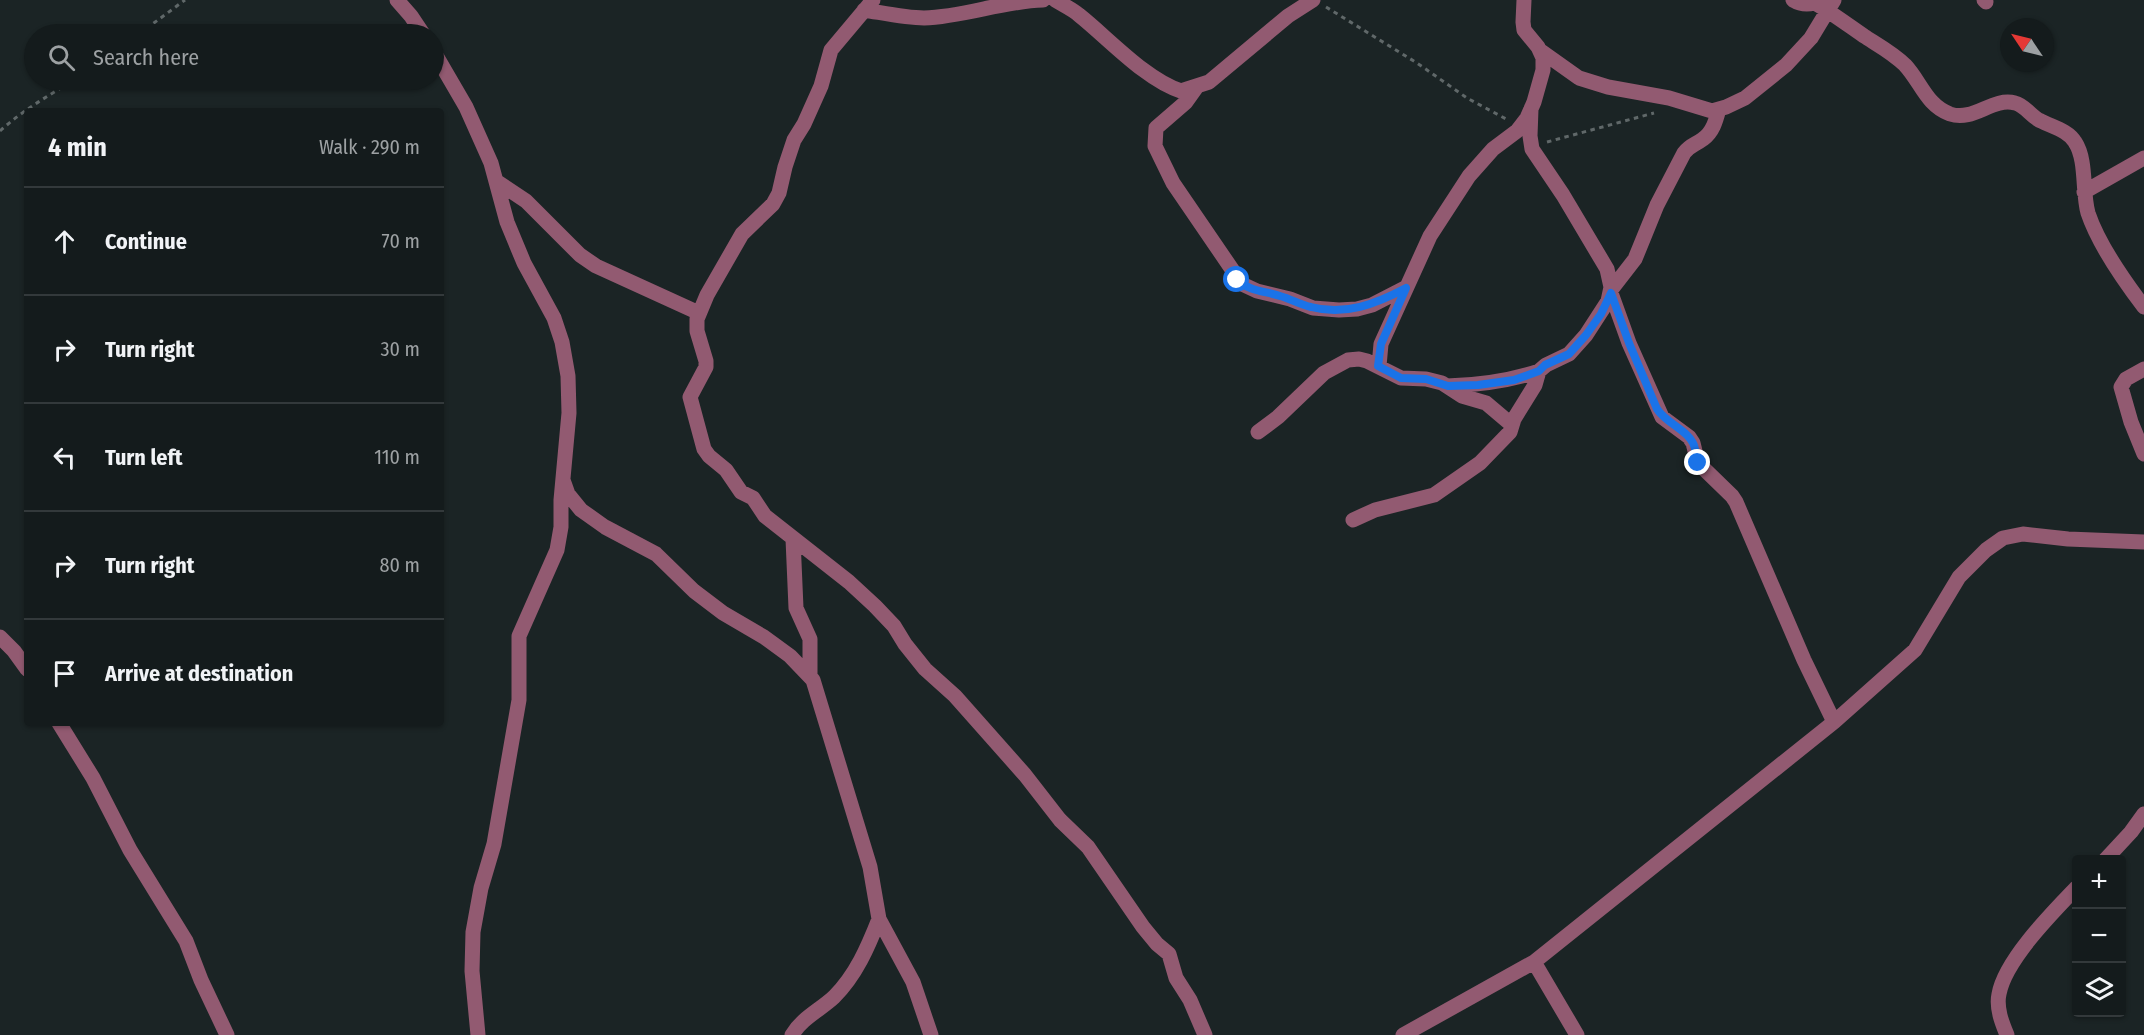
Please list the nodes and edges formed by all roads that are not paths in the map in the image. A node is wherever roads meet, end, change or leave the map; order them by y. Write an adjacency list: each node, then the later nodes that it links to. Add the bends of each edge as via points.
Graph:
1 (397, 0): 9 (street)
2 (1043, 0): 8 (street, via 923,18)
3 (1054, 0): 12 (street, via 1077,13 1163,83 1181,91)
4 (1524, 0): 10 (street, via 1524,30)
5 (1793, 0): 7 (street, via 1802,5)
6 (1319, 3): 12 (street, via 1288,16 1209,82)
7 (1825, 3): 14 (street, via 1811,38 1786,65 1745,98); 17 (street, via 1904,65 1930,102 1943,111 1970,116 1996,104 2015,103 2062,131 2079,150)
8 (868, 5): 21 (street, via 831,50 821,86 794,140 773,204 742,234)
9 (416, 24)
10 (1541, 51): 13 (street, via 1543,70); 14 (street, via 1580,78 1712,111)
11 (444, 69): 16 (street, via 466,106)
12 (1196, 88): 18 (street, via 1156,128 1155,146 1173,183 1237,280 1248,288 1324,309 1364,307)
13 (1531, 109): 18 (street, via 1517,131 1493,149 1469,176 1430,236); 19 (street, via 1531,145 1607,269)
14 (1719, 109): 19 (street, via 1710,133 1684,153 1635,259)
15 (2144, 158): 17 (street)
16 (496, 181): 21 (street, via 526,201 596,266); 29 (street, via 515,242 554,318 564,349 569,413)
17 (2084, 192): 20 (street, via 2097,232)
18 (1406, 288): 22 (street, via 1381,344)
19 (1611, 292): 24 (street, via 1601,314 1569,354); 36 (street, via 1662,417 1689,437 1698,463 1736,502)
20 (2144, 307)
21 (699, 313): 31 (street, via 697,331 706,367 690,397 704,449 741,492 753,498 765,516)
22 (1378, 366): 25 (street, via 1401,378 1426,379); 27 (street, via 1359,359 1334,367 1313,381)
23 (2144, 369): 28 (street, via 2126,379 2121,387)
24 (1539, 371): 25 (street, via 1514,380); 26 (street)
25 (1448, 386): 26 (street, via 1462,396 1486,403)
26 (1512, 425): 30 (street, via 1480,463 1434,495 1375,510)
27 (1258, 432)
28 (2144, 454)
29 (563, 480): 35 (street, via 581,510 656,554 694,591 764,637); 44 (street, via 558,550 519,636 519,700 474,933 472,971)
30 (1353, 520)
31 (793, 539): 35 (street, via 796,608 810,639); 47 (street, via 875,606 925,669 955,696 1088,848 1143,927 1169,954 1176,978)
32 (2144, 542): 36 (street, via 2023,534 2002,538 1959,577 1915,650)
33 (0, 637): 34 (street)
34 (24, 665)
35 (810, 676): 41 (street, via 870,867)
36 (1834, 722): 42 (street)
37 (61, 726): 43 (street, via 186,941)
38 (2144, 814): 39 (street)
39 (2110, 855)
40 (2072, 892): 50 (street, via 2045,920 2003,981 1998,1006)
41 (879, 919): 45 (street, via 859,965 848,980); 46 (street, via 913,982)
42 (1534, 962): 48 (street); 49 (street)
43 (227, 1035)
44 (478, 1035)
45 (792, 1035)
46 (931, 1035)
47 (1205, 1035)
48 (1403, 1035)
49 (1577, 1035)
50 (2007, 1035)

